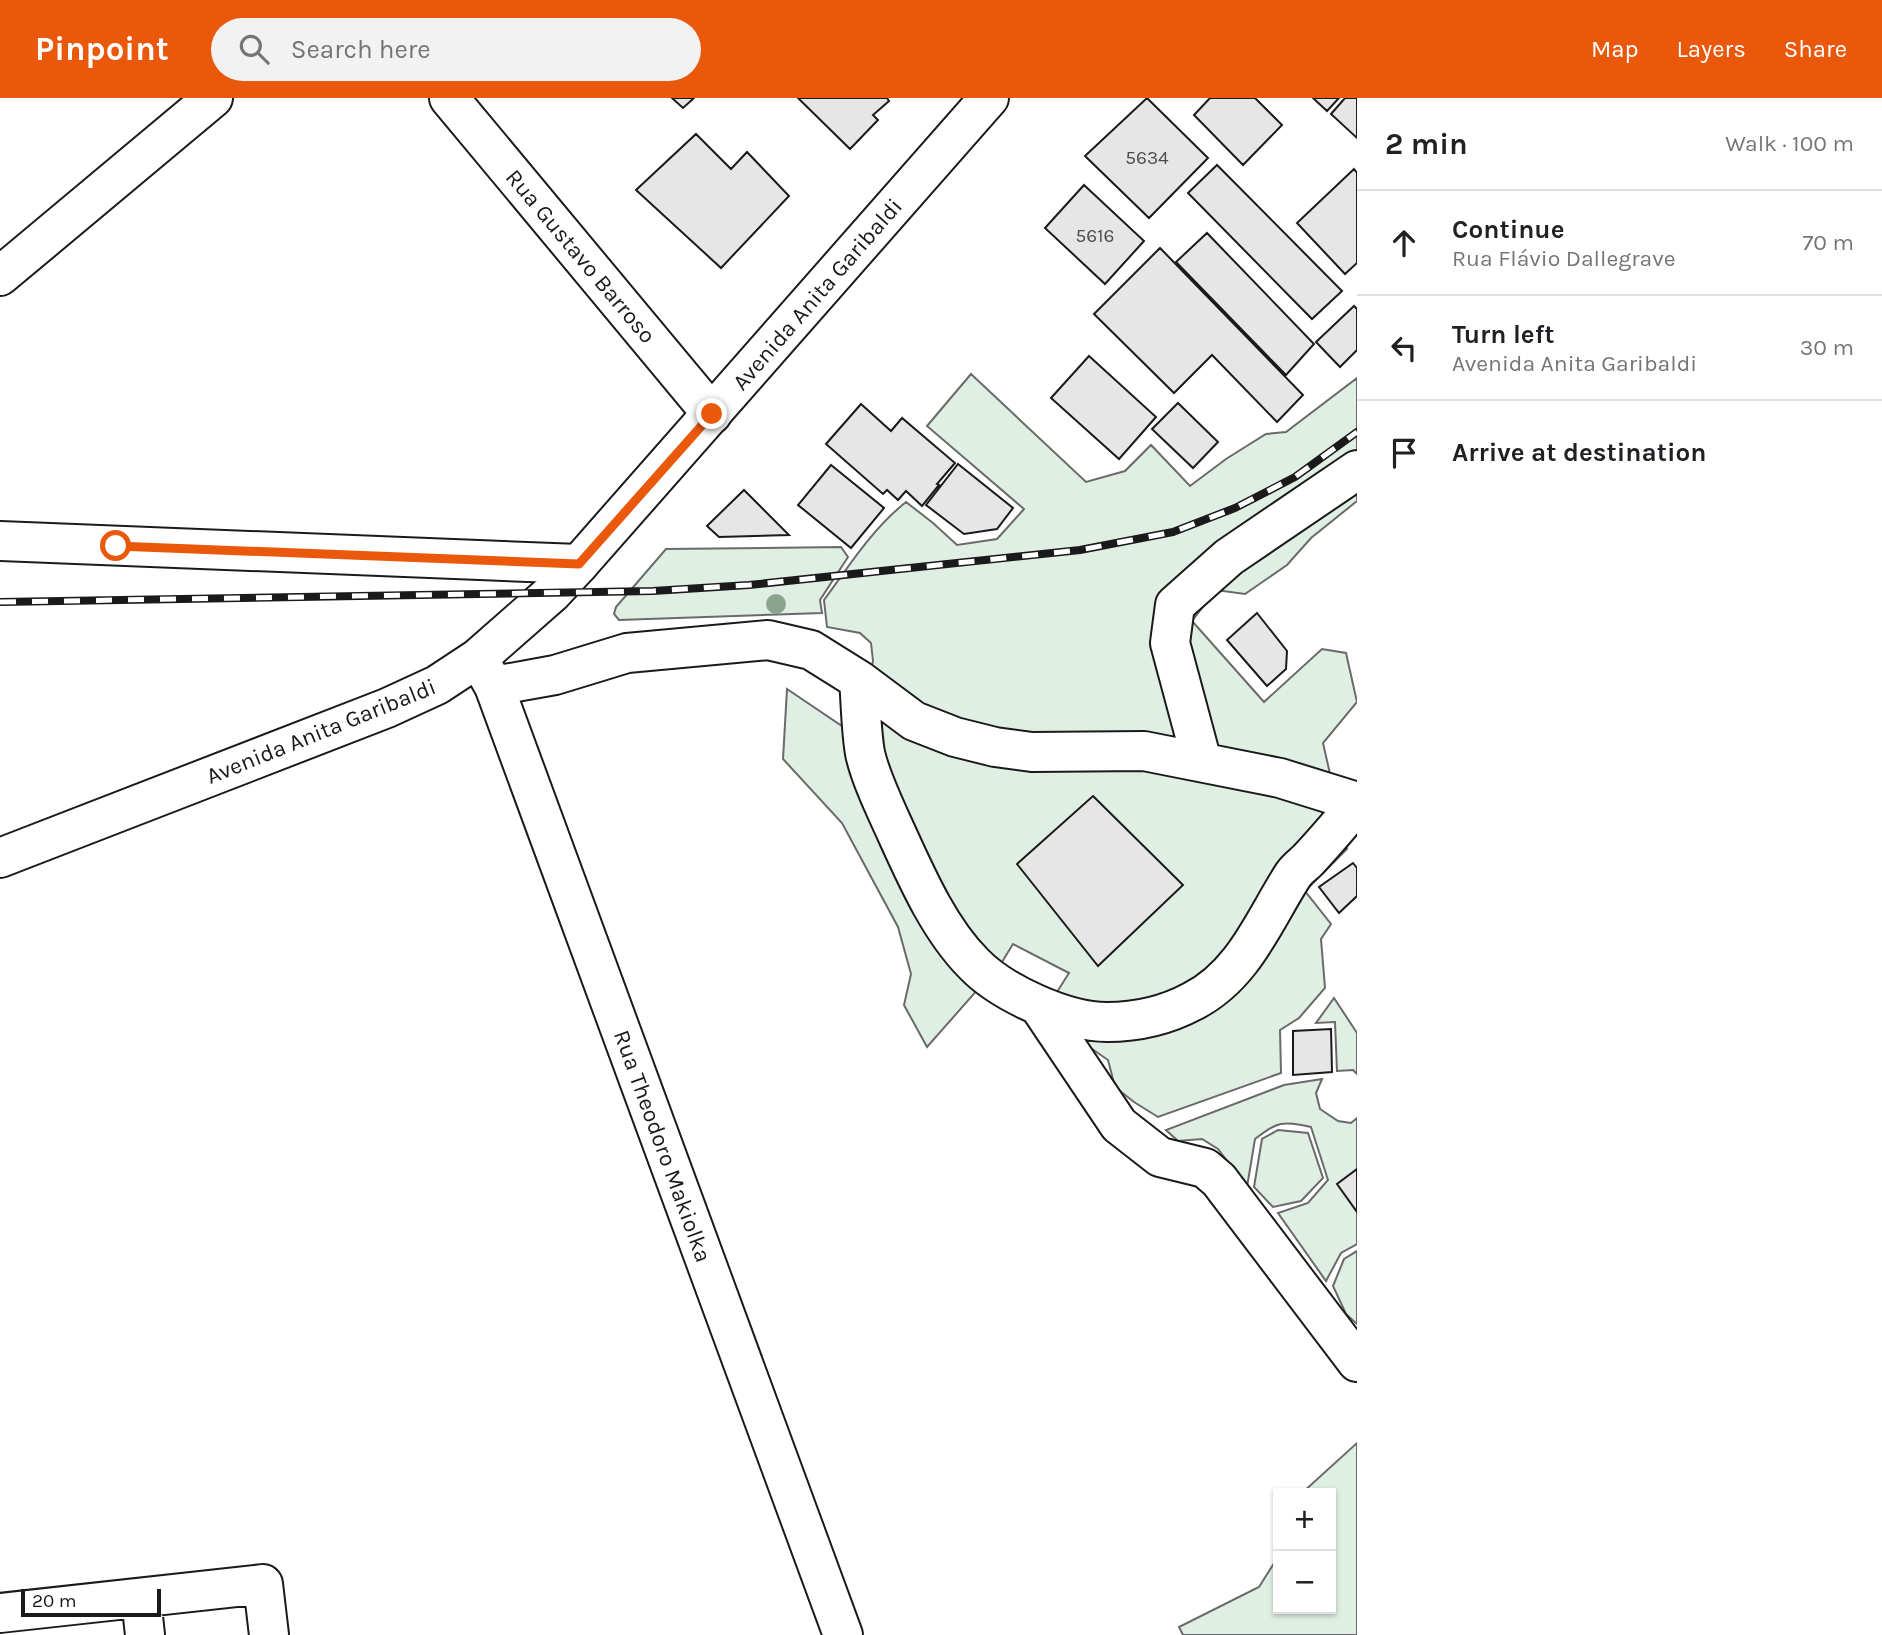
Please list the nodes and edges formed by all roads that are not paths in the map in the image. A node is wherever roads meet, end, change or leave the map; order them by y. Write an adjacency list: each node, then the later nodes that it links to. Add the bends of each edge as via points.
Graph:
1 (213, 98): 4 (main road)
2 (449, 98): 5 (main road, Rua Gustavo Barroso)
3 (989, 98): 5 (main road, Avenida Anita Garibaldi)
4 (0, 276)
5 (712, 414): 8 (main road, Avenida Anita Garibaldi)
6 (1357, 470): 11 (main road, via 1229,557 1175,605 1170,643)
7 (0, 541): 8 (main road)
8 (579, 564): 9 (main road, Avenida Anita Garibaldi)
9 (486, 672): 10 (main road, via 555,675 626,653 768,640 811,650); 13 (main road, Avenida Anita Garibaldi, via 438,685); 19 (main road, Rua Theodoro Makiolka)
10 (859, 680): 11 (main road, via 914,721 995,747 1032,752 1144,751); 14 (main road, via 865,755 924,890 944,926 974,964 1003,988)
11 (1202, 762): 12 (main road, via 1280,778)
12 (1357, 803): 14 (main road, via 1294,873 1253,944 1223,981 1195,1001 1159,1016 1105,1022)
13 (0, 858)
14 (1039, 1006): 15 (main road, via 1119,1125 1160,1157 1205,1168 1219,1180)
15 (1357, 1362)
16 (0, 1614): 17 (main road)
17 (143, 1617): 18 (main road, via 262,1584)
18 (269, 1635)
19 (843, 1635)

